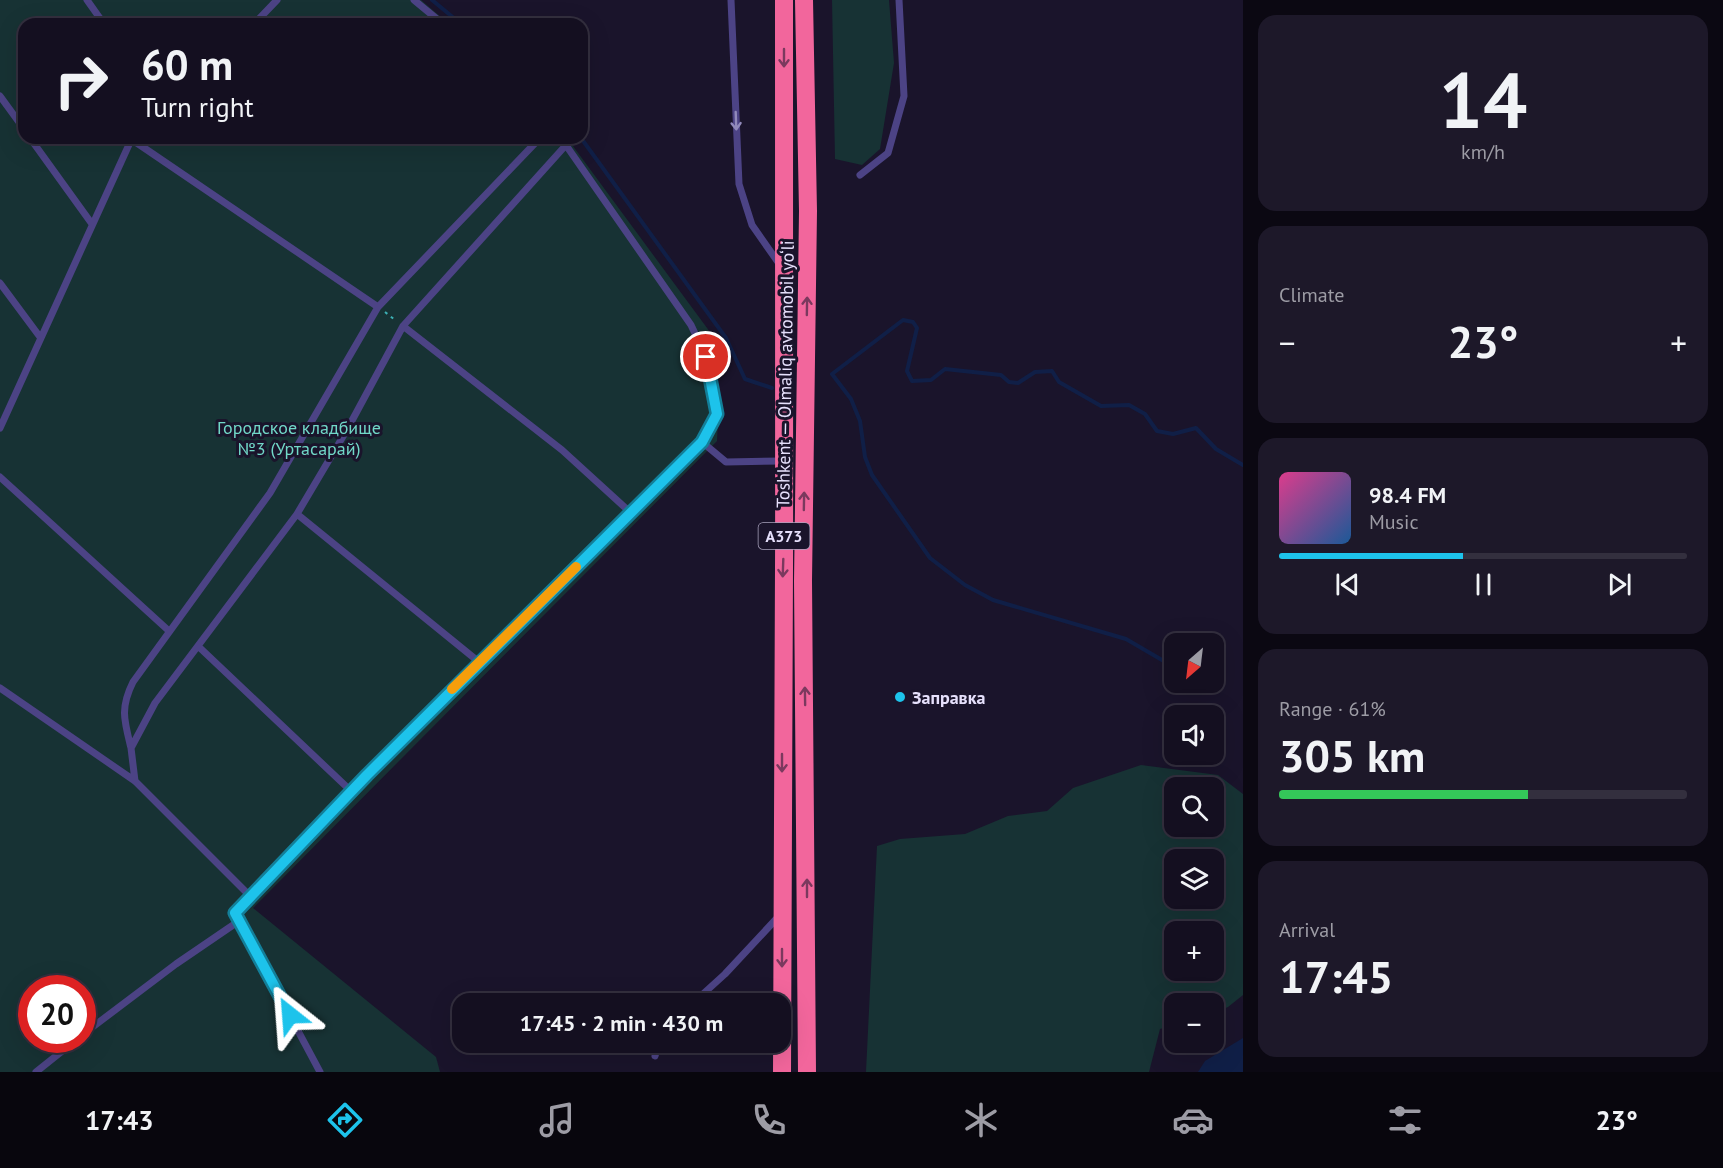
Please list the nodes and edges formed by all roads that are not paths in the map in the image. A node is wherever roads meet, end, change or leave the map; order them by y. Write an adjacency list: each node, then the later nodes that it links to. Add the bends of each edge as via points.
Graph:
1 (87, 0): 8 (lane)
2 (278, 0): 9 (lane)
3 (414, 0): 10 (lane)
4 (731, 0): 20 (lane, one-way to 20, via 739,184 752,225)
5 (784, 0): 20 (highway, Toshkent — Olmaliq avtomobil yo‘li / A373, one-way to 20)
6 (804, 0): 49 (highway, Toshkent — Olmaliq avtomobil yo‘li / A373, one-way to 6, via 803,581 808,211)
7 (899, 0): 18 (lane, via 904,96 888,153)
8 (100, 18)
9 (260, 18)
10 (436, 18)
11 (0, 96): 12 (lane)
12 (18, 121)
13 (34, 144): 19 (lane)
14 (129, 144): 19 (lane)
15 (141, 144): 22 (lane)
16 (534, 144): 22 (lane)
17 (566, 145): 23 (lane); 26 (lane, via 690,325 706,357 717,414)
18 (860, 175)
19 (92, 224): 24 (lane)
20 (785, 272): 27 (highway, Toshkent — Olmaliq avtomobil yo‘li / A373)
21 (0, 283): 24 (lane)
22 (378, 307): 31 (lane, via 270,493)
23 (403, 326): 29 (lane, via 562,450); 30 (lane)
24 (40, 337): 25 (lane)
25 (0, 428)
26 (702, 442): 27 (lane, via 726,462); 29 (lane)
27 (786, 461): 39 (highway, Toshkent — Olmaliq avtomobil yo‘li / A373, one-way to 39)
28 (0, 477): 31 (lane)
29 (631, 513): 33 (lane)
30 (297, 514): 32 (lane); 33 (lane)
31 (169, 631): 35 (lane, via 126,696 123,714)
32 (199, 647): 35 (lane, via 155,703); 37 (lane)
33 (479, 662): 37 (lane)
34 (0, 688): 36 (lane)
35 (130, 748): 36 (lane)
36 (135, 781): 38 (lane)
37 (351, 791): 38 (lane)
38 (251, 897): 40 (lane, via 235,913)
39 (782, 912): 41 (lane); 48 (highway, Toshkent — Olmaliq avtomobil yo‘li / A373, one-way to 48)
40 (239, 921): 42 (lane); 47 (lane)
41 (704, 993)
42 (96, 1024)
43 (60, 1053): 46 (lane)
44 (656, 1053): 45 (lane)
45 (655, 1056)
46 (36, 1072)
47 (320, 1072)
48 (782, 1072)
49 (807, 1072)

